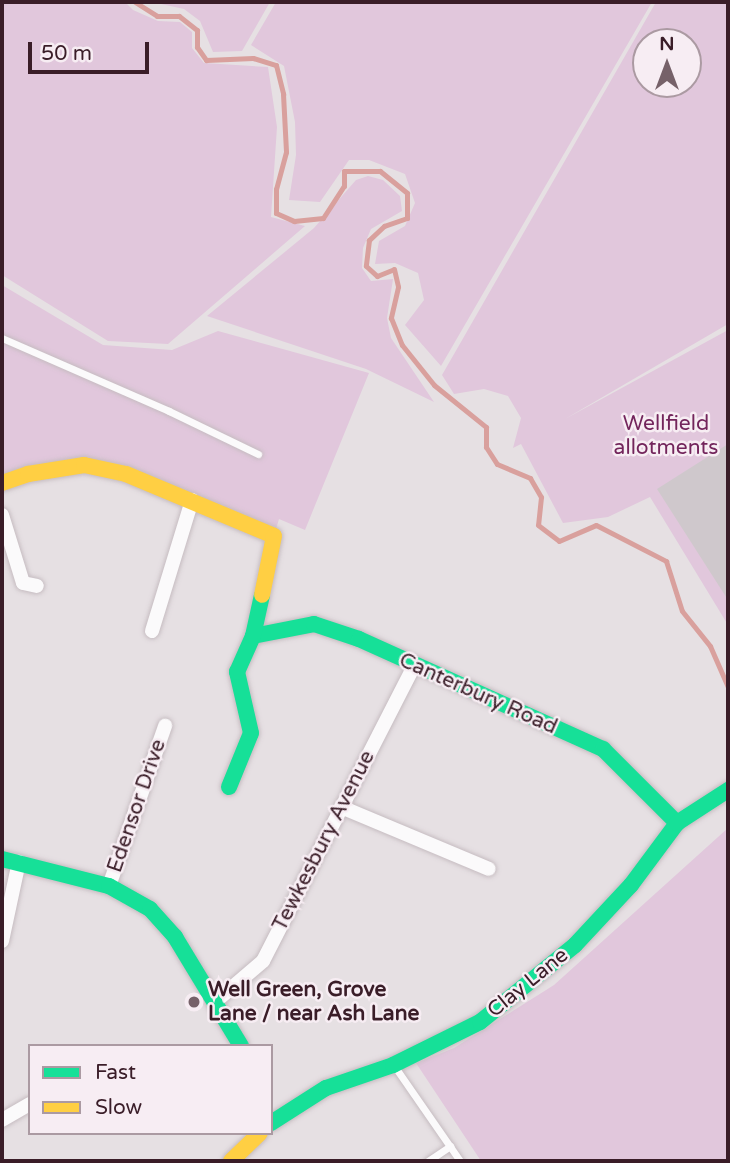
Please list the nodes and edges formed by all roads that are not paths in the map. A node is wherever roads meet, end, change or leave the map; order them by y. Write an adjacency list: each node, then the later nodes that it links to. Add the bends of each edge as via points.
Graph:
1 (2, 338): 2 (lane)
2 (258, 454)
3 (2, 483): 4 (street, via 84,465 126,474)
4 (192, 500): 7 (street); 8 (street, via 274,536)
5 (2, 515): 6 (street, via 23,583)
6 (37, 586)
7 (152, 631)
8 (253, 636): 9 (street, Canterbury Road, via 314,624 359,639); 11 (street, via 237,672 251,733)
9 (414, 666): 13 (street, Tewkesbury Avenue); 14 (street, Canterbury Road, via 603,749)
10 (165, 726): 18 (street, Edensor Drive)
11 (229, 787)
12 (728, 790): 14 (street, Clay Lane)
13 (341, 807): 17 (street); 20 (street, Tewkesbury Avenue, via 263,961)
14 (677, 823): 22 (street, Clay Lane, via 631,885 575,945 480,1022)
15 (2, 859): 16 (street)
16 (19, 862): 18 (street); 19 (street)
17 (489, 869)
18 (109, 886): 20 (street, via 150,909 175,937)
19 (2, 941)
20 (215, 1002): 21 (street)
21 (240, 1044)
22 (393, 1065): 24 (street, Clay Lane, via 326,1088); 27 (lane)
23 (28, 1105): 25 (street)
24 (276, 1119)
25 (2, 1120)
26 (258, 1135): 28 (street)
27 (450, 1146): 29 (lane); 30 (lane)
28 (231, 1161)
29 (428, 1161)
30 (460, 1161)

